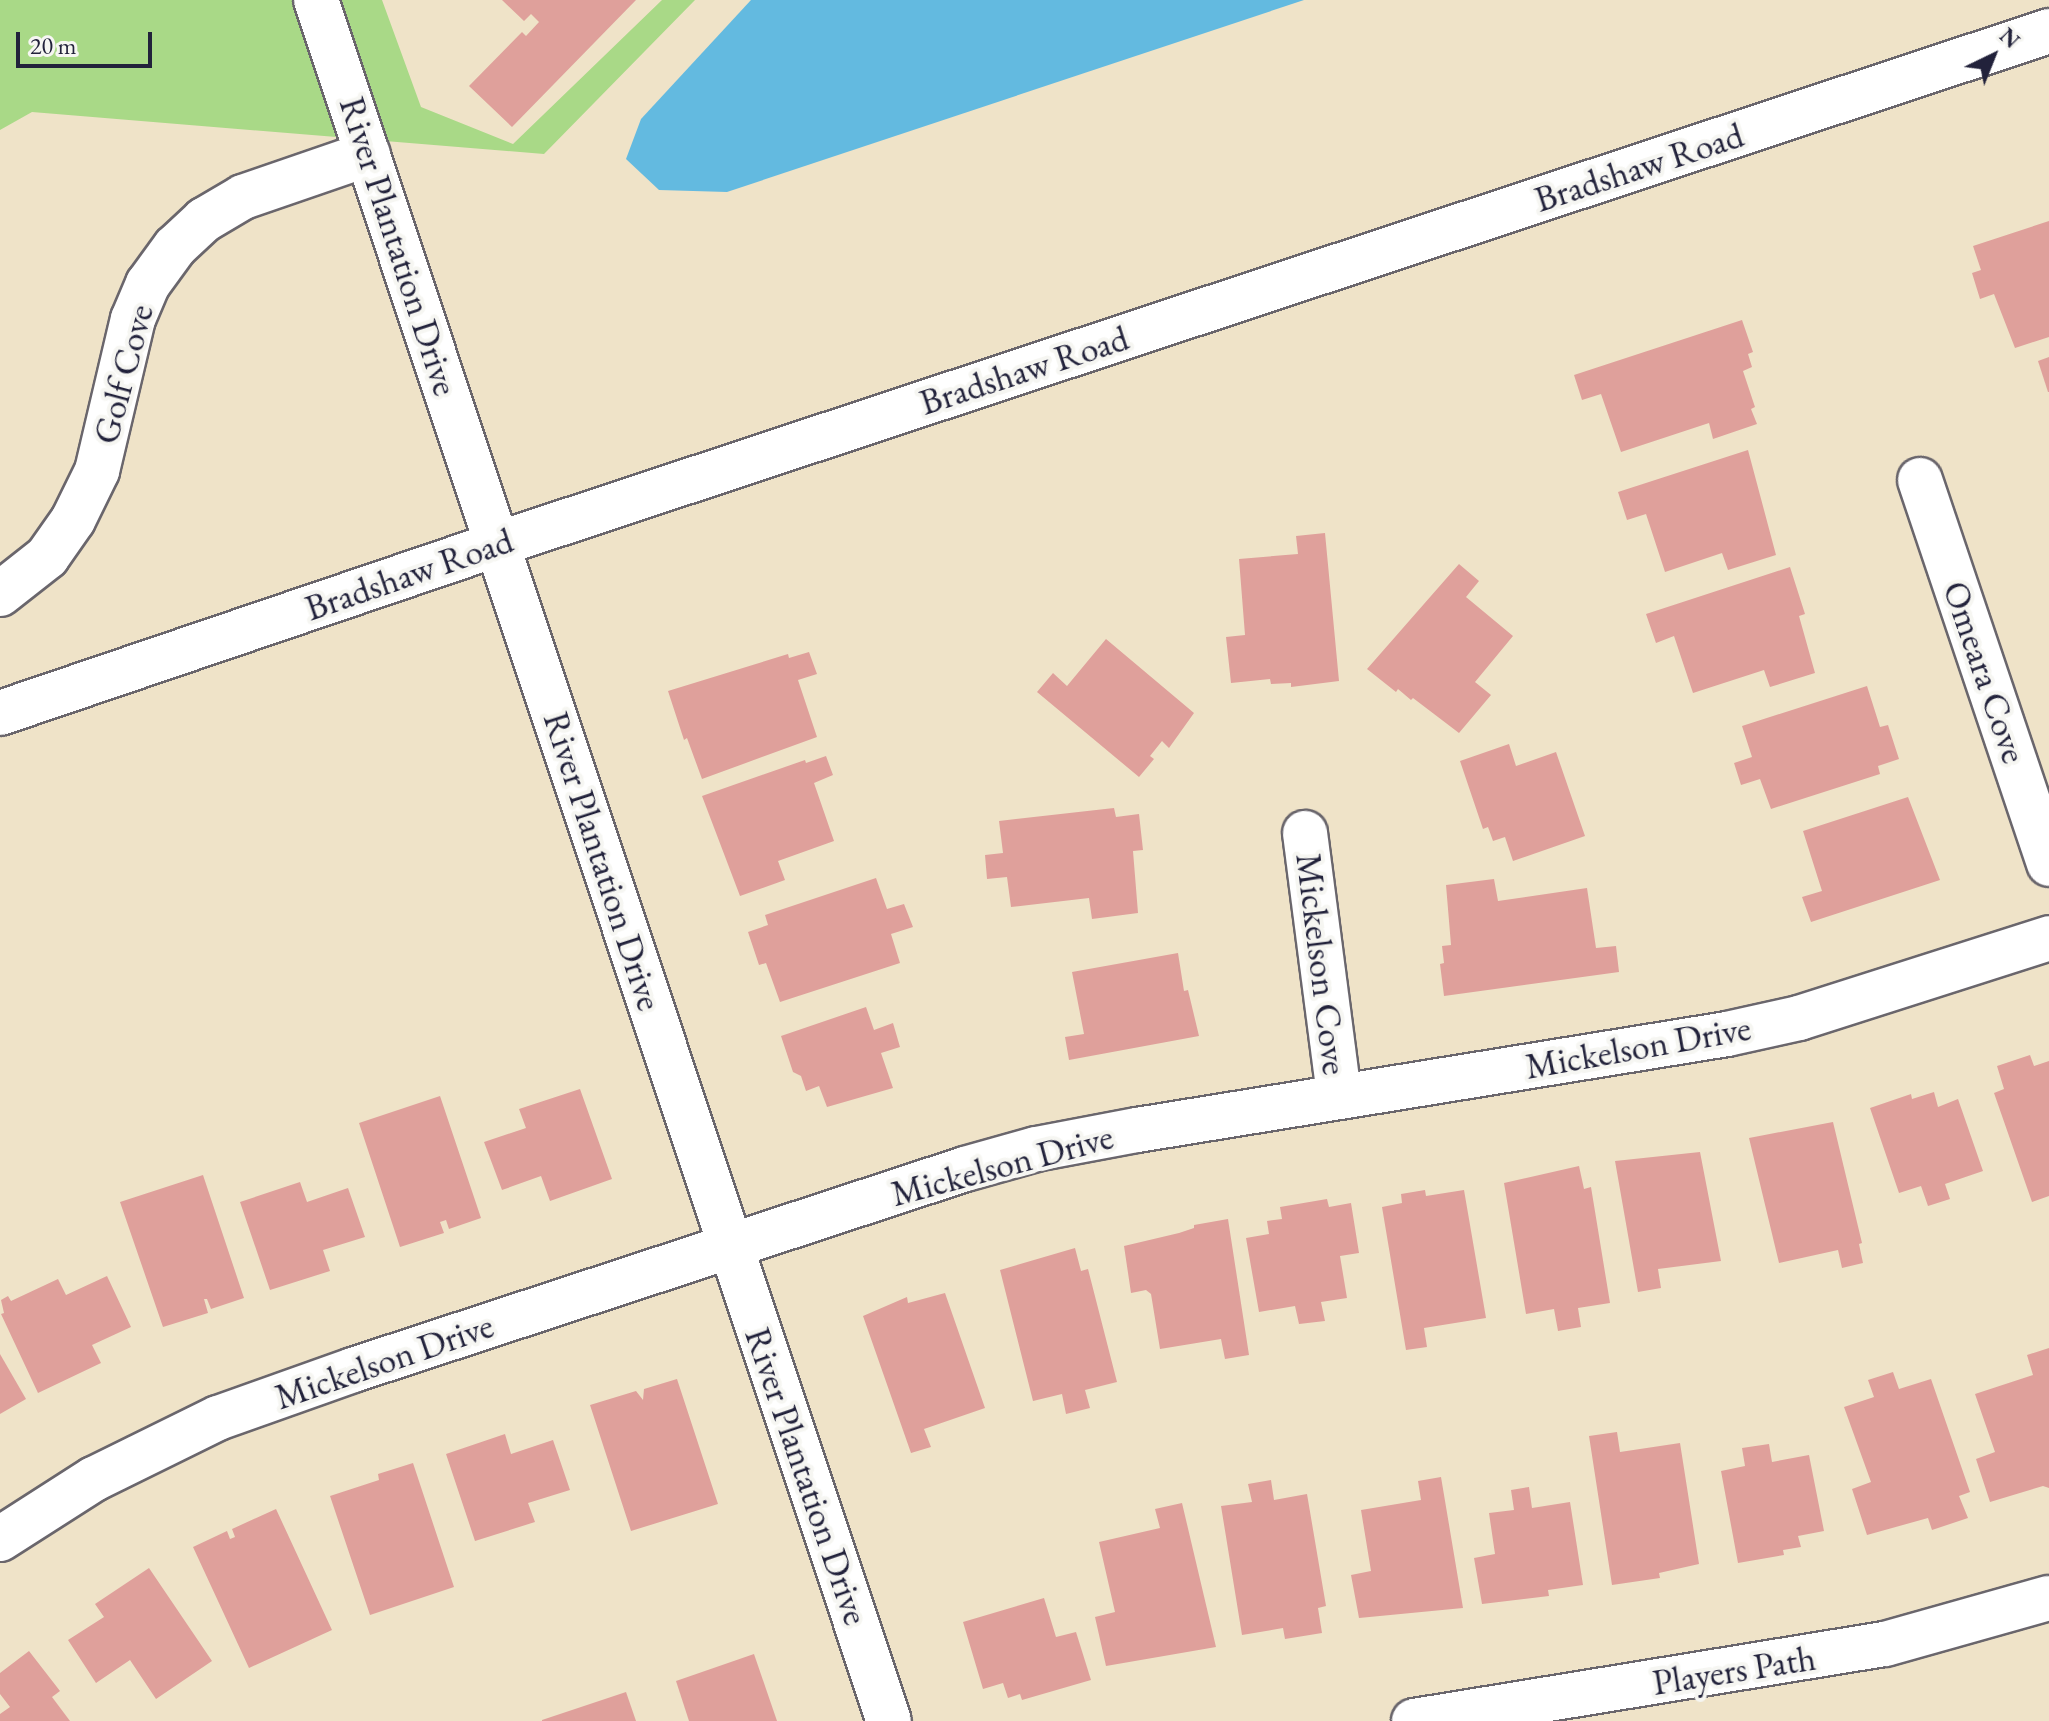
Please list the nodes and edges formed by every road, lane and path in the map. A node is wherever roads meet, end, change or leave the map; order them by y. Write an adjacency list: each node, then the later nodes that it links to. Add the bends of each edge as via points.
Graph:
1 (316, 0): 3 (street, River Plantation Drive)
2 (2049, 31): 5 (street, Bradshaw Road)
3 (368, 154): 5 (street, River Plantation Drive); 6 (street, Golf Cove, via 243,197 204,220 175,247 148,284 133,319 97,471 73,520 47,557)
4 (1920, 480): 9 (street, Omeara Cove)
5 (498, 544): 7 (street, Bradshaw Road); 12 (street, River Plantation Drive)
6 (0, 594)
7 (0, 713)
8 (1305, 833): 11 (street, Mickelson Cove)
9 (2049, 864)
10 (2049, 938): 11 (street, Mickelson Drive, via 1799,1018)
11 (1339, 1096): 12 (street, Mickelson Drive, via 1036,1149)
12 (730, 1248): 13 (street, Mickelson Drive, via 218,1418 94,1479); 15 (street, River Plantation Drive)
13 (0, 1539)
14 (2049, 1598): 16 (street, Players Path, via 1885,1644)
15 (889, 1721)
16 (1414, 1721)

